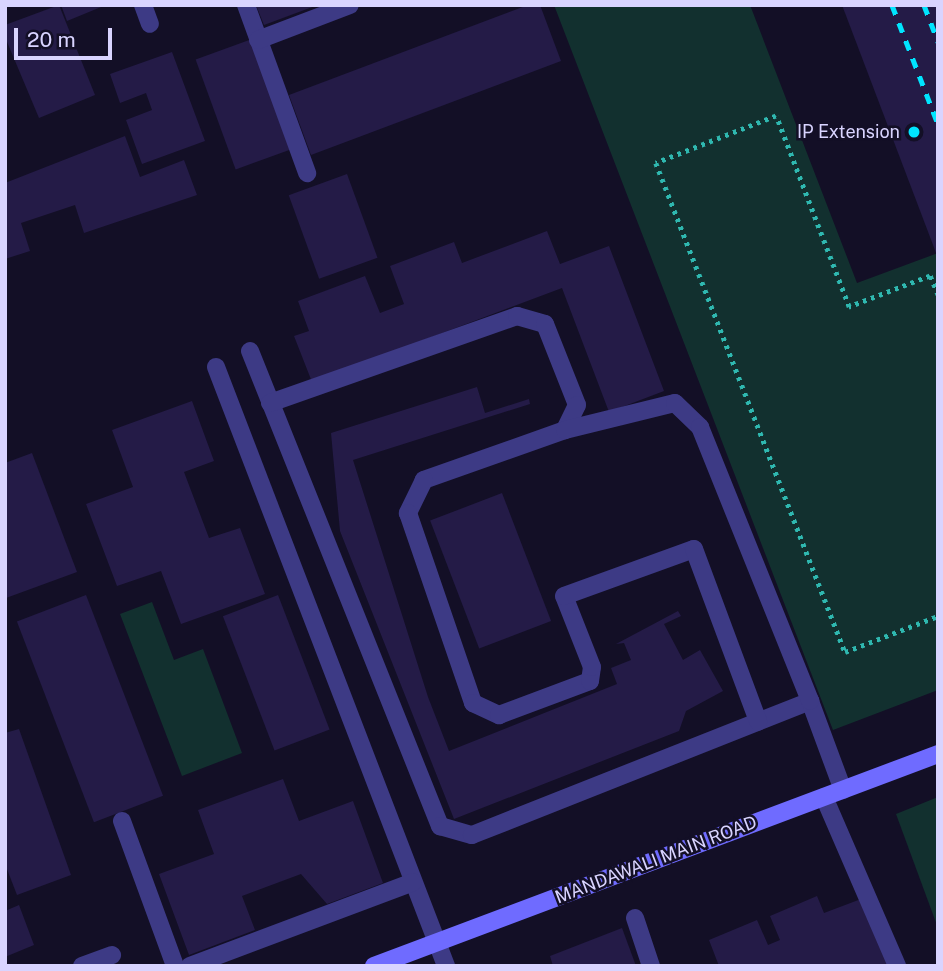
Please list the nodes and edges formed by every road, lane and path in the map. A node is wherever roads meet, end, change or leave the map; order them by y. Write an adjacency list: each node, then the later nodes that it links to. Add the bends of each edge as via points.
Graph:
1 (143, 5): 4 (street)
2 (246, 5): 5 (street)
3 (351, 5): 5 (street)
4 (150, 24)
5 (258, 40): 6 (street)
6 (307, 173)
7 (938, 295): 12 (path, via 930,276 849,307 776,116 656,163 845,652)
8 (250, 351): 10 (street)
9 (216, 367): 19 (street)
10 (270, 403): 11 (street, via 517,316 545,324 577,405); 14 (street, via 440,826 472,835)
11 (565, 430): 13 (street, via 675,403 701,428); 14 (street, via 424,480 408,513 473,703 499,715 590,681 592,667 564,596 694,549)
12 (938, 616)
13 (810, 701): 14 (street); 16 (street)
14 (758, 721)
15 (938, 754): 16 (street, MANDAWALI MAIN ROAD)
16 (842, 790): 17 (street, MANDAWALI MAIN ROAD)
17 (824, 797): 21 (street, MANDAWALI MAIN ROAD); 29 (street)
18 (122, 821): 24 (street)
19 (414, 882): 21 (street); 25 (street)
20 (635, 918): 28 (street)
21 (438, 942): 26 (street, MANDAWALI MAIN ROAD); 27 (street)
22 (112, 955): 23 (street)
23 (82, 966)
24 (174, 966)
25 (190, 966)
26 (374, 966)
27 (446, 966)
28 (651, 966)
29 (897, 966)

